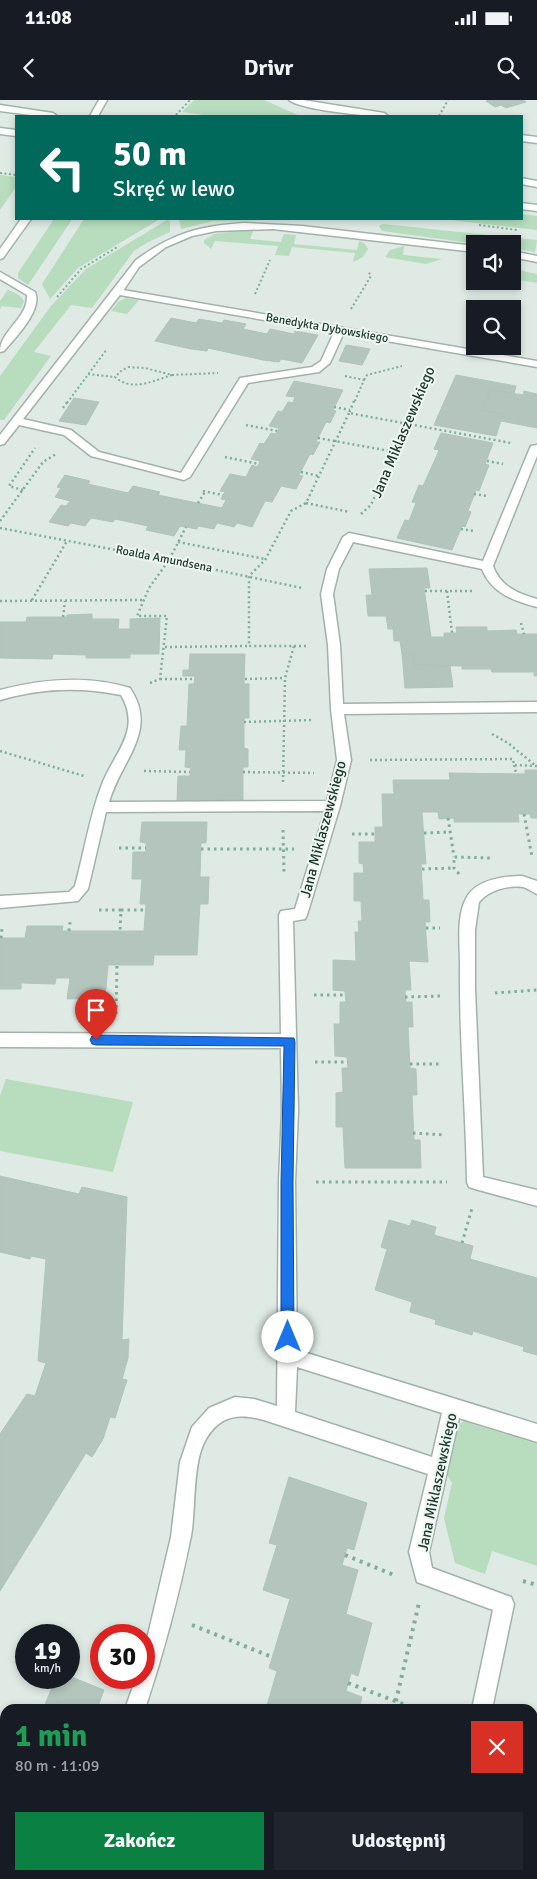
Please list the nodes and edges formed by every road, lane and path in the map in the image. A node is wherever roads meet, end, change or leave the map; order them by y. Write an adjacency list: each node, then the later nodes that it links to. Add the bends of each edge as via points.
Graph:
1 (5, 100): 6 (street)
2 (103, 100): 8 (street)
3 (190, 100): 9 (path)
4 (293, 100): 10 (street)
5 (448, 100): 11 (path)
6 (0, 107): 7 (street)
7 (47, 115)
8 (95, 115)
9 (176, 115)
10 (378, 115)
11 (440, 115)
12 (0, 131): 13 (street)
13 (15, 133)
14 (523, 138): 15 (street)
15 (537, 140)
16 (0, 172): 17 (path)
17 (15, 175)
18 (523, 181): 19 (street)
19 (537, 184)
20 (523, 206): 21 (street)
21 (537, 208)
22 (25, 220): 25 (street)
23 (123, 244): 32 (path, via 81,269)
24 (466, 248): 31 (street, via 264,226 221,228 181,236 160,247 138,263)
25 (0, 256)
26 (521, 256): 27 (street)
27 (537, 259)
28 (270, 260): 33 (path)
29 (368, 271): 34 (path, via 371,276)
30 (0, 275): 37 (street, via 32,294 33,304)
31 (117, 292): 33 (street, Benedykta Dybowskiego); 46 (street)
32 (55, 299)
33 (247, 314): 34 (street, Benedykta Dybowskiego)
34 (340, 330): 36 (street, Benedykta Dybowskiego); 40 (street, via 325,362)
35 (111, 343): 49 (path)
36 (440, 347): 38 (path, Jana Miklaszewskiego); 39 (street, Benedykta Dybowskiego)
37 (0, 349)
38 (434, 361): 43 (path, via 399,366 367,376); 48 (path, Jana Miklaszewskiego)
39 (537, 364)
40 (315, 370): 42 (street); 43 (path)
41 (172, 375): 41 (path, via 139,367 122,370 115,377 130,385); 42 (path, via 218,372)
42 (244, 380): 55 (street, via 184,477)
43 (364, 380): 45 (path)
44 (334, 407): 45 (path)
45 (350, 412): 48 (path); 52 (path)
46 (16, 421): 49 (street); 53 (street)
47 (240, 423): 50 (path)
48 (407, 424): 54 (path); 56 (path, Jana Miklaszewskiego)
49 (49, 428): 55 (street, via 76,437); 61 (path, via 9,486)
50 (277, 431)
51 (318, 438): 52 (path)
52 (336, 441): 56 (path); 60 (path)
53 (0, 442)
54 (536, 448): 76 (street, via 513,500 502,537)
55 (86, 449): 61 (path, via 55,454 44,462)
56 (395, 452): 67 (path, Jana Miklaszewskiego, via 371,506)
57 (221, 457): 58 (path)
58 (259, 464)
59 (301, 472): 60 (path)
60 (320, 476): 66 (path)
61 (23, 490): 68 (path)
62 (205, 491): 64 (path)
63 (203, 495): 65 (path)
64 (223, 495)
65 (198, 503)
66 (306, 503): 67 (path); 75 (path, via 291,511)
67 (361, 515): 71 (path, Jana Miklaszewskiego)
68 (0, 521)
69 (186, 527): 73 (path)
70 (0, 528): 72 (path, Roalda Amundsena)
71 (349, 537): 76 (street); 81 (street, Jana Miklaszewskiego, via 333,570)
72 (67, 541): 74 (path, Roalda Amundsena); 82 (path)
73 (178, 542): 74 (path); 75 (path)
74 (169, 560): 77 (path, Roalda Amundsena); 84 (path)
75 (265, 560): 77 (path)
76 (487, 566): 86 (street, via 490,576 499,586 516,597)
77 (249, 576): 81 (path, Roalda Amundsena); 91 (path)
78 (425, 590): 79 (path)
79 (447, 591): 80 (path); 89 (path)
80 (477, 591)
81 (327, 594): 100 (street, Jana Miklaszewskiego, via 334,645)
82 (32, 600): 83 (path); 85 (path)
83 (65, 600): 84 (path); 87 (path)
84 (144, 600): 92 (path, via 137,618 167,616)
85 (0, 601)
86 (537, 603)
87 (63, 617)
88 (523, 629): 90 (path)
89 (452, 633)
90 (524, 634)
91 (249, 646): 92 (path); 93 (path, via 294,646)
92 (165, 647): 94 (path)
93 (285, 678): 96 (path); 101 (path)
94 (160, 679): 95 (path); 97 (path)
95 (194, 679)
96 (245, 679)
97 (125, 691): 98 (street, via 78,683 25,688); 112 (street, via 132,700 135,713 134,734)
98 (0, 695)
99 (537, 707): 100 (street)
100 (337, 709): 104 (street, Jana Miklaszewskiego)
101 (284, 721): 102 (path); 110 (path)
102 (244, 722)
103 (0, 751): 112 (path)
104 (344, 760): 105 (path, via 512,760); 114 (street, Jana Miklaszewskiego)
105 (514, 765): 106 (path); 111 (path)
106 (537, 766)
107 (171, 772): 108 (path)
108 (190, 772)
109 (243, 772): 110 (path)
110 (283, 772): 113 (path)
111 (516, 774)
112 (109, 783): 115 (street)
113 (283, 805): 114 (street); 115 (street); 123 (path)
114 (332, 806): 132 (street, Jana Miklaszewskiego, via 300,915)
115 (100, 808): 129 (street, via 81,889 73,897)
116 (524, 814): 125 (path)
117 (448, 818): 118 (path)
118 (451, 832): 119 (path); 124 (path)
119 (424, 833)
120 (126, 848): 121 (path)
121 (146, 848)
122 (201, 849): 123 (path)
123 (283, 849): 132 (path)
124 (454, 857)
125 (532, 858)
126 (454, 868): 127 (path)
127 (422, 869)
128 (537, 888): 143 (street, via 531,883 516,881 500,883 476,894 471,902 467,942)
129 (0, 902)
130 (121, 910): 131 (path)
131 (146, 910)
132 (286, 915): 147 (street)
133 (121, 916): 136 (path)
134 (70, 926): 135 (path)
135 (69, 931)
136 (120, 931)
137 (2, 932): 138 (path)
138 (1, 938)
139 (117, 965): 145 (path)
140 (537, 990): 143 (path)
141 (335, 995): 142 (path)
142 (346, 995)
143 (466, 995): 144 (path); 151 (street)
144 (406, 997)
145 (116, 1018)
146 (0, 1040): 147 (street)
147 (290, 1042): 150 (street)
148 (311, 1062): 149 (path)
149 (348, 1062)
150 (287, 1182): 151 (path); 154 (street)
151 (477, 1182): 152 (street); 153 (path)
152 (537, 1198)
153 (462, 1243)
154 (288, 1356): 155 (street, Jana Miklaszewskiego); 156 (street)
155 (453, 1406): 157 (street); 158 (street, Jana Miklaszewskiego)
156 (286, 1418): 158 (street); 162 (street, via 243,1405 224,1410 206,1423 198,1435 191,1455 182,1534)
157 (537, 1433)
158 (437, 1468): 160 (street, Jana Miklaszewskiego, via 419,1552)
159 (345, 1555): 161 (path)
160 (424, 1576): 165 (path); 169 (street, via 504,1604)
161 (401, 1577)
162 (163, 1614): 163 (path); 166 (street, via 156,1647)
163 (272, 1656)
164 (348, 1683): 165 (path)
165 (396, 1701): 167 (path); 168 (path)
166 (137, 1704)
167 (395, 1704)
168 (404, 1704)
169 (483, 1704)

